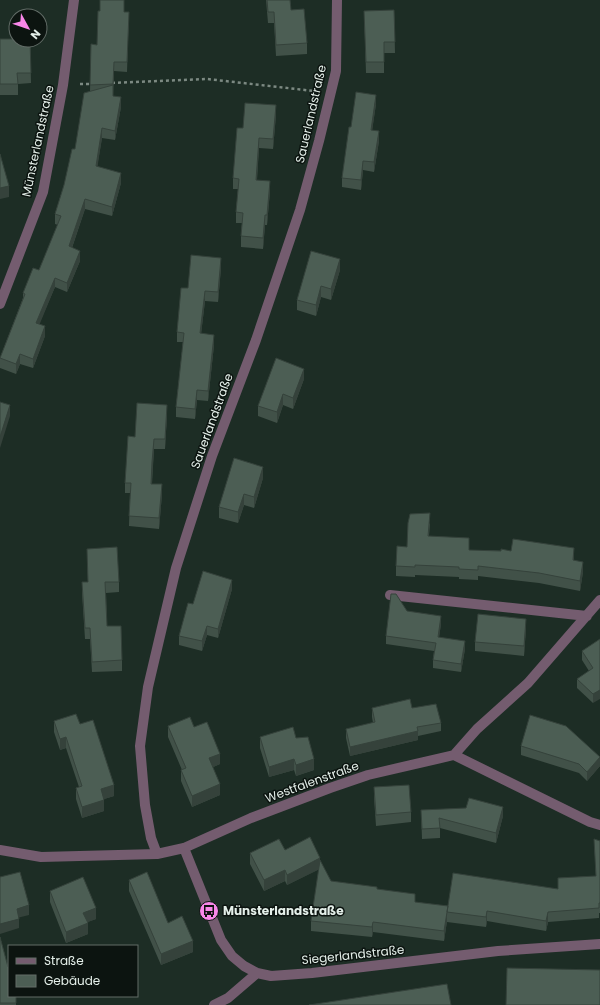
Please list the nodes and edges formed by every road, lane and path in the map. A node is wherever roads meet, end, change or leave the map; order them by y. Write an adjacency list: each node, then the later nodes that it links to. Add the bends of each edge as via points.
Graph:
1 (74, 0): 5 (street, Münsterlandstraße)
2 (337, 0): 6 (street, Sauerlandstraße, via 336,71)
3 (111, 83): 6 (path, via 207,79)
4 (95, 84): 5 (path)
5 (63, 85): 7 (street, Münsterlandstraße, via 43,192)
6 (331, 93): 15 (street, Sauerlandstraße, via 300,210 256,340 209,464 176,568 159,638 148,687 140,746 145,805 151,838)
7 (0, 304)
8 (390, 595): 10 (street)
9 (600, 600): 10 (street)
10 (587, 616): 11 (street, via 528,683 477,729)
11 (454, 755): 12 (street); 13 (street, Westfalenstraße, via 368,775 330,788 251,818)
12 (600, 825)
13 (184, 848): 15 (street); 17 (street, Siegerlandstraße, via 221,940 232,956)
14 (0, 850): 15 (street, via 41,857)
15 (157, 854)
16 (600, 944): 17 (street, Siegerlandstraße, via 271,976)
17 (257, 973): 18 (street, via 228,998)
18 (214, 1005)

